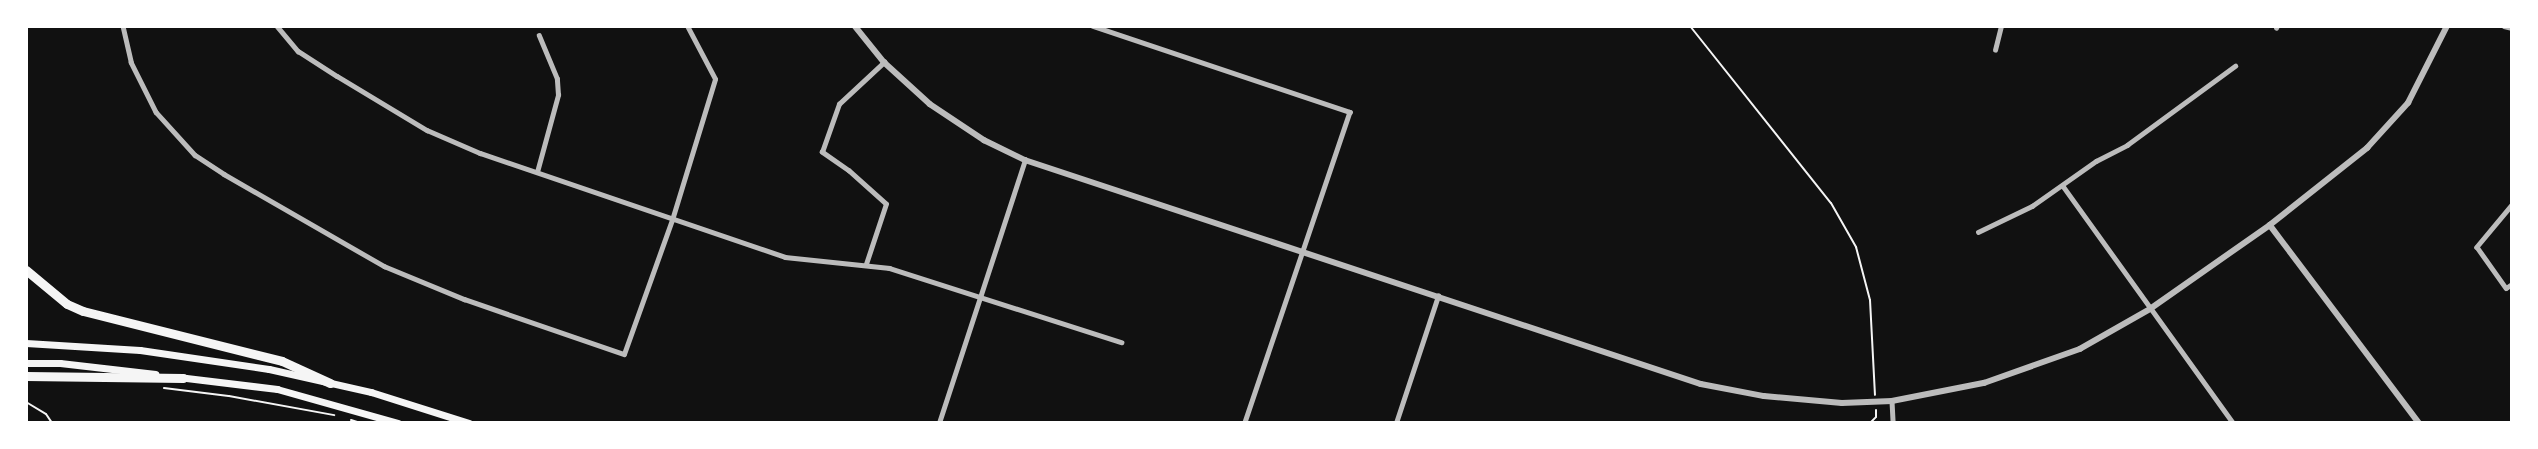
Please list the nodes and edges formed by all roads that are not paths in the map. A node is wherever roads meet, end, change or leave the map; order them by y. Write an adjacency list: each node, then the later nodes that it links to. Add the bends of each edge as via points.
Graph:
1 (123, 26): 18 (street, via 141,87 174,134 195,155 346,247 464,299 624,354)
2 (277, 26): 15 (street, via 298,51 419,125 454,143)
3 (687, 26): 18 (street, via 715,78)
4 (855, 26): 12 (street)
5 (1093, 26): 21 (street, via 1350,112)
6 (2001, 26): 11 (street)
7 (2447, 26): 19 (street, via 2423,79 2389,127 2345,168)
8 (2504, 26): 9 (street)
9 (2512, 28)
10 (539, 36): 15 (street, via 557,78 558,95)
11 (1995, 50)
12 (884, 62): 14 (street, via 905,84 957,123); 22 (street, via 839,104 822,152 849,170 886,204)
13 (2235, 66): 16 (street, via 2159,123)
14 (1025, 160): 21 (street); 25 (street)
15 (537, 172): 18 (street)
16 (2063, 186): 20 (street, via 2014,217); 27 (street)
17 (2512, 205): 24 (street, via 2477,247 2506,288)
18 (672, 220): 22 (street, via 785,257)
19 (2270, 225): 27 (street); 35 (street)
20 (1978, 232)
21 (1303, 250): 26 (street); 39 (street)
22 (866, 264): 25 (street)
23 (26, 270): 33 (highway, via 67,304 82,311 282,361)
24 (2512, 284)
25 (981, 296): 28 (street); 38 (street)
26 (1438, 296): 34 (street, via 1701,384 1806,401); 40 (street)
27 (2150, 309): 34 (street, via 2080,349 2014,374 1954,390); 42 (street)
28 (1121, 342)
29 (26, 343): 33 (main road, via 149,351 269,369)
30 (26, 362): 32 (main road, via 60,362)
31 (26, 376): 32 (highway)
32 (183, 378): 36 (main road, via 278,389)
33 (330, 383): 37 (main road)
34 (1892, 401): 41 (street)
35 (2417, 422)
36 (398, 423)
37 (469, 423)
38 (939, 423)
39 (1245, 423)
40 (1396, 423)
41 (1893, 423)
42 (2233, 423)

